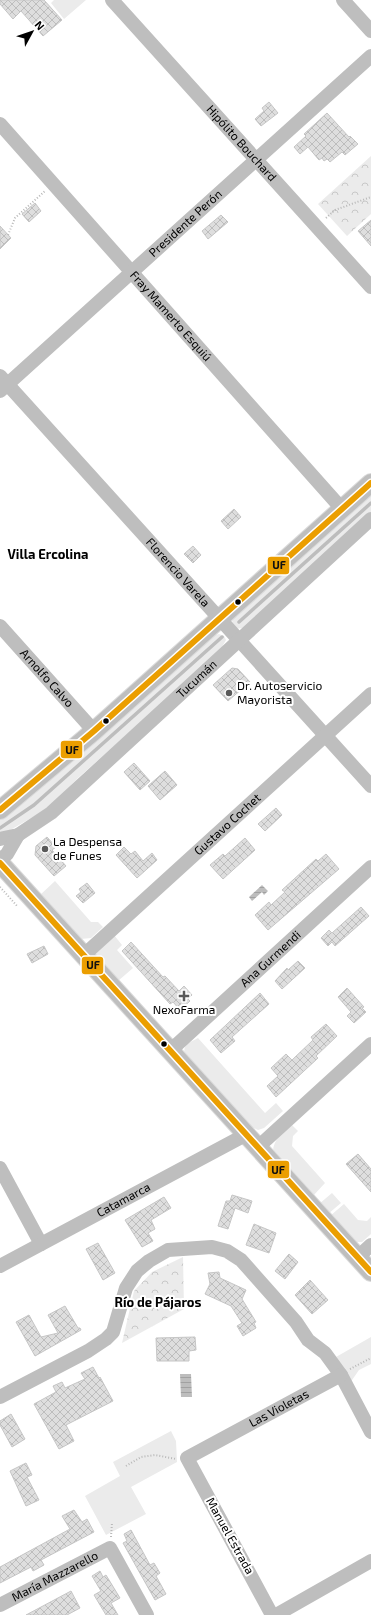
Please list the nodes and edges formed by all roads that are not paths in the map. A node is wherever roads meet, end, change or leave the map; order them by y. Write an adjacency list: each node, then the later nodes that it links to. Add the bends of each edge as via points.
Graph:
1 (112, 0): 6 (street, Hipólito Bouchard)
2 (343, 0): 3 (street)
3 (371, 31)
4 (371, 56): 6 (street, Presidente Perón)
5 (0, 124): 7 (street, Fray Mamerto Esquiú)
6 (256, 160): 7 (street, Presidente Perón); 8 (street, Hipólito Bouchard)
7 (132, 272): 9 (street, Presidente Perón); 11 (street, Fray Mamerto Esquiú)
8 (371, 287)
9 (2, 384): 13 (street, Florencio Varela)
10 (371, 483): 11 (main road)
11 (342, 509): 13 (main road)
12 (371, 519): 15 (street, Tucumán)
13 (219, 619): 15 (street, Florencio Varela); 17 (main road)
14 (0, 626): 17 (street, Arnolfo Calvo)
15 (239, 641): 18 (street, Florencio Varela); 21 (street, Tucumán, via 50,813)
16 (371, 694): 18 (street, Gustavo Cochet)
17 (94, 731): 20 (main road)
18 (325, 735): 19 (street, Florencio Varela); 26 (street, Gustavo Cochet)
19 (371, 786)
20 (0, 810)
21 (18, 835): 22 (street, Tucumán); 23 (street, Tucumán, via 7,854)
22 (0, 839)
23 (0, 860)
24 (0, 863): 26 (main road)
25 (371, 867): 28 (street, Ana Gurmendi)
26 (84, 955): 28 (main road)
27 (371, 1044): 29 (street, Catamarca)
28 (171, 1050): 29 (main road)
29 (253, 1140): 31 (street, Catamarca); 33 (main road)
30 (0, 1168): 31 (street)
31 (41, 1244): 34 (street, Catamarca)
32 (371, 1245): 33 (street)
33 (358, 1257): 35 (main road)
34 (0, 1266)
35 (371, 1272)
36 (341, 1374): 37 (street, via 320,1348 308,1340 296,1322 242,1260 227,1250 168,1250 137,1271 126,1288 113,1332 106,1339); 38 (street); 39 (street, Las Violetas)
37 (0, 1397)
38 (371, 1432)
39 (187, 1458): 43 (street, Manuel Estrada)
40 (371, 1561): 43 (street)
41 (0, 1605): 42 (street, María Mazzarello, via 110,1548)
42 (147, 1615)
43 (274, 1615)

